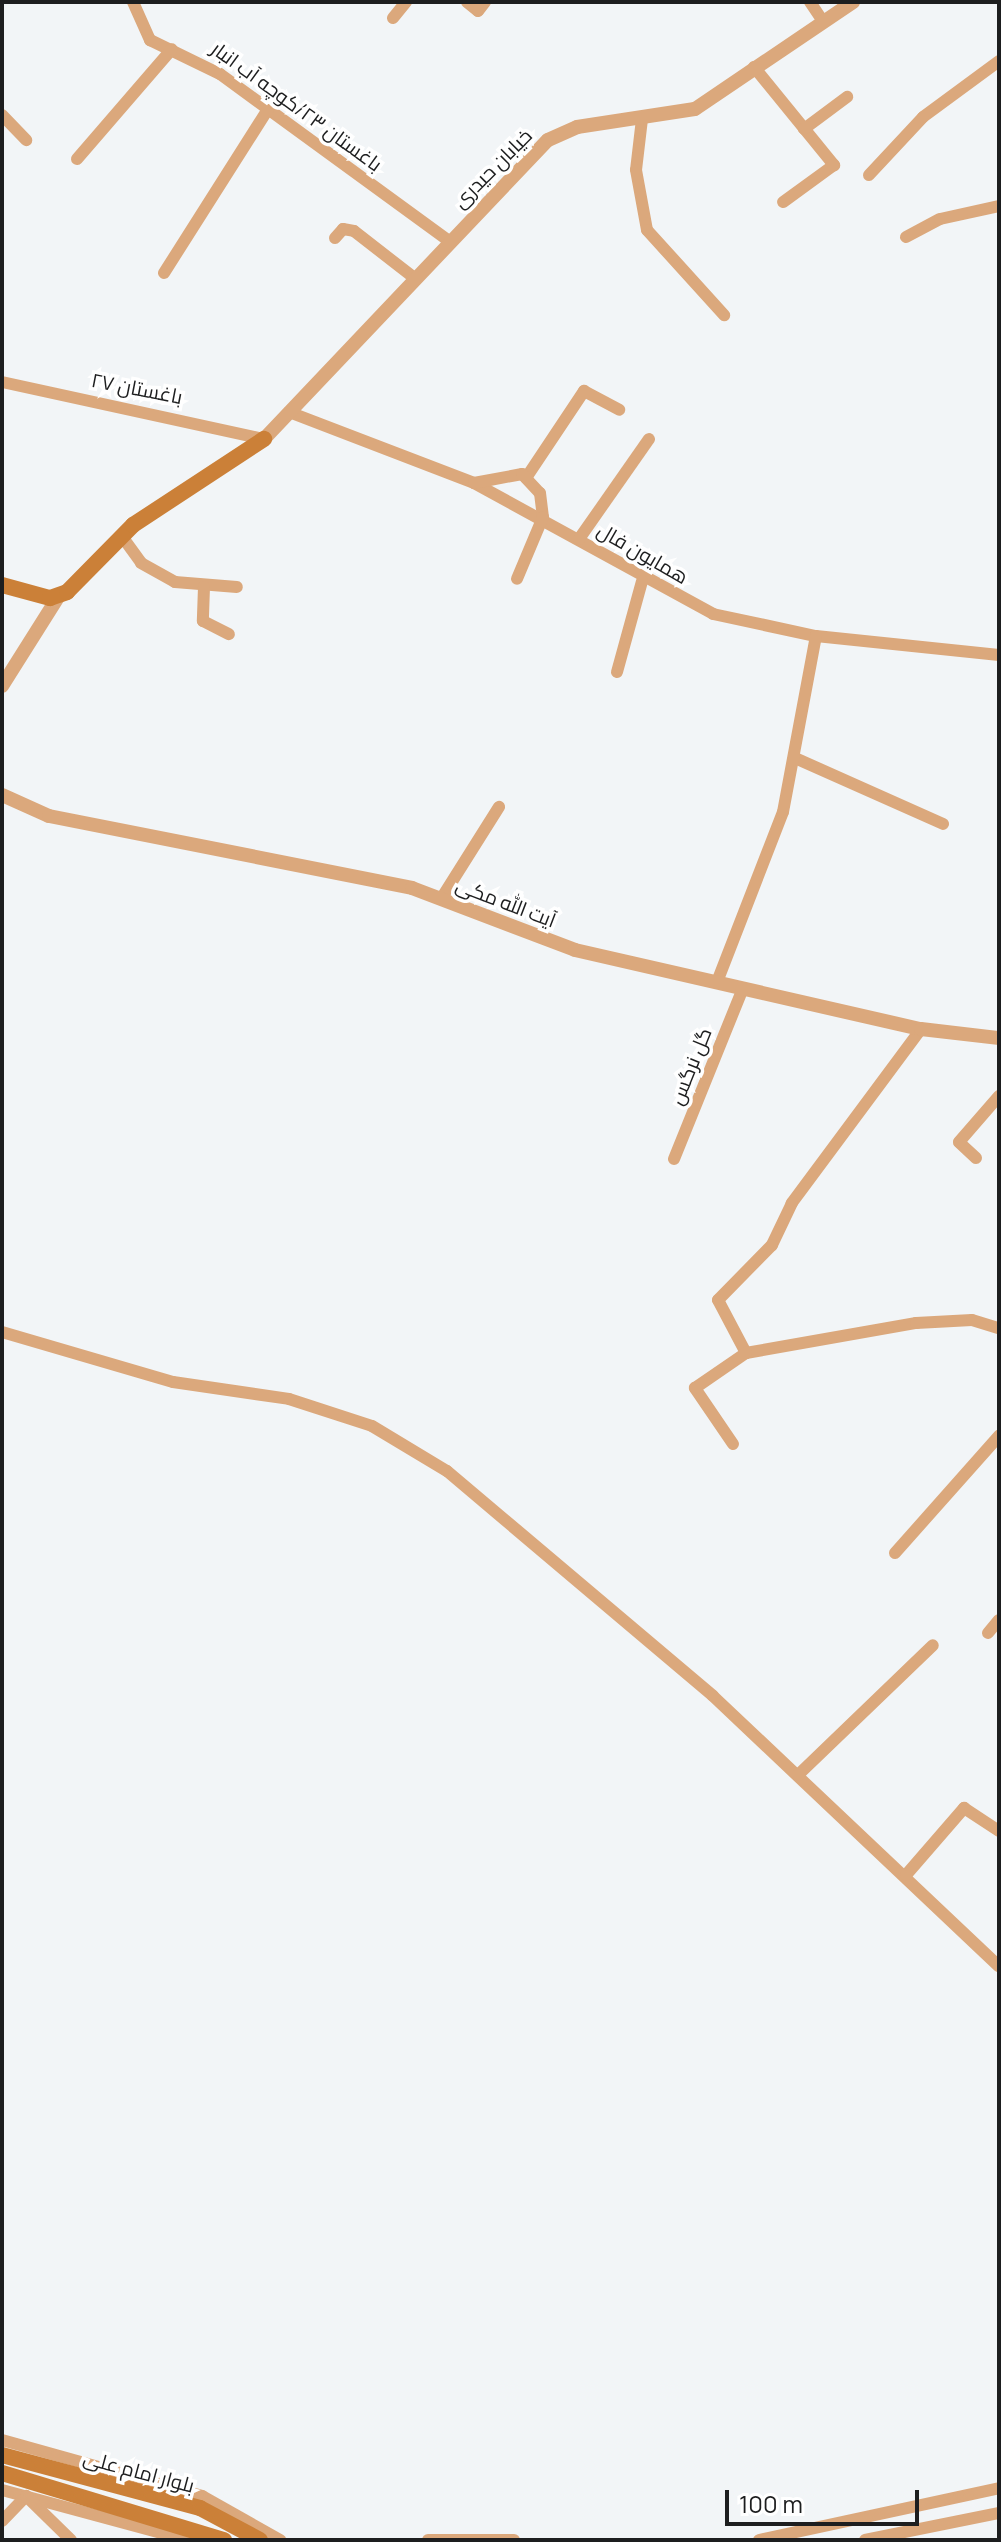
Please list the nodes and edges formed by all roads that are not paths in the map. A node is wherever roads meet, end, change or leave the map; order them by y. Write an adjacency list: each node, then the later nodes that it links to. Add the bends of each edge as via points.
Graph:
1 (133, 2): 9 (street, باغستان ۲۳/کوچه آب انبار, via 150,40)
2 (406, 2): 7 (street)
3 (467, 2): 6 (street)
4 (810, 2): 8 (street)
5 (853, 2): 8 (street, خیابان حیدری)
6 (482, 6)
7 (393, 18)
8 (822, 20): 11 (street, خیابان حیدری)
9 (172, 49): 13 (street, باغستان ۲۳/کوچه آب انبار); 18 (street)
10 (999, 61): 19 (street, via 923,117)
11 (754, 67): 15 (street, خیابان حیدری, via 695,109); 16 (street)
12 (847, 97): 16 (street)
13 (268, 109): 24 (street, باغستان ۲۳/کوچه آب انبار); 25 (street)
14 (2, 115): 17 (street)
15 (642, 119): 24 (street, خیابان حیدری, via 577,127 548,140); 27 (street, via 636,170 647,230)
16 (804, 129): 20 (street, via 834,165)
17 (26, 140)
18 (77, 159)
19 (869, 175)
20 (783, 202)
21 (999, 206): 22 (street, via 940,219)
22 (906, 237)
23 (335, 238): 26 (street, via 343,229 354,231)
24 (448, 240): 26 (street, خیابان حیدری)
25 (164, 273)
26 (413, 277): 30 (street, خیابان حیدری)
27 (724, 315)
28 (2, 382): 31 (street, باغستان ۲۷)
29 (619, 410): 33 (street, via 584,391)
30 (289, 412): 31 (street, خیابان حیدری); 34 (street, همایون فال)
31 (264, 439): 36 (main road)
32 (649, 439): 37 (street)
33 (526, 478): 34 (street, via 511,473); 35 (street, via 540,493)
34 (474, 483): 35 (street, همایون فال)
35 (543, 517): 37 (street, همایون فال); 38 (street)
36 (121, 535): 41 (street, via 155,573); 43 (main road)
37 (579, 539): 39 (street, همایون فال)
38 (517, 579)
39 (642, 581): 45 (street, همایون فال, via 713,614); 47 (street)
40 (2, 585): 43 (main road)
41 (204, 587): 42 (street); 44 (street, via 203,621)
42 (237, 587)
43 (58, 597): 48 (street)
44 (229, 634)
45 (816, 636): 46 (street, همایون فال); 49 (street)
46 (999, 655)
47 (617, 672)
48 (2, 686)
49 (795, 758): 52 (street); 54 (street, via 774,841)
50 (2, 795): 53 (street, آیت الله مکی, via 49,816)
51 (499, 807): 53 (street)
52 (943, 824)
53 (441, 899): 54 (street, آیت الله مکی, via 575,950)
54 (717, 982): 55 (street, آیت الله مکی)
55 (743, 988): 56 (street, آیت الله مکی); 60 (street, گل نرگس)
56 (921, 1029): 57 (street, آیت الله مکی); 63 (street, via 792,1203 772,1245 718,1300)
57 (999, 1038)
58 (999, 1096): 59 (street, via 959,1142)
59 (976, 1158)
60 (674, 1159)
61 (999, 1328): 63 (street, via 972,1320 916,1323)
62 (2, 1332): 70 (street, via 125,1370 289,1399 372,1426 447,1471)
63 (746, 1353): 65 (street, via 695,1388)
64 (999, 1436): 66 (street)
65 (733, 1444)
66 (895, 1553)
67 (999, 1620): 68 (street)
68 (988, 1633)
69 (933, 1645): 70 (street)
70 (798, 1775): 72 (street)
71 (999, 1831): 72 (street, via 964,1808)
72 (906, 1875): 73 (street)
73 (999, 1966)
74 (2, 2440): 86 (street, via 202,2496)
75 (2, 2455): 85 (main road, بلوار امام علی, via 200,2508)
76 (2, 2473): 84 (main road, بلوار امام علی)
77 (999, 2488): 89 (street)
78 (2, 2490): 79 (street)
79 (26, 2496): 81 (street); 82 (street); 83 (street)
80 (999, 2513): 90 (street)
81 (2, 2521)
82 (71, 2540)
83 (187, 2540)
84 (224, 2540)
85 (260, 2540)
86 (280, 2540)
87 (428, 2540): 88 (street)
88 (514, 2540)
89 (759, 2540)
90 (865, 2540)

